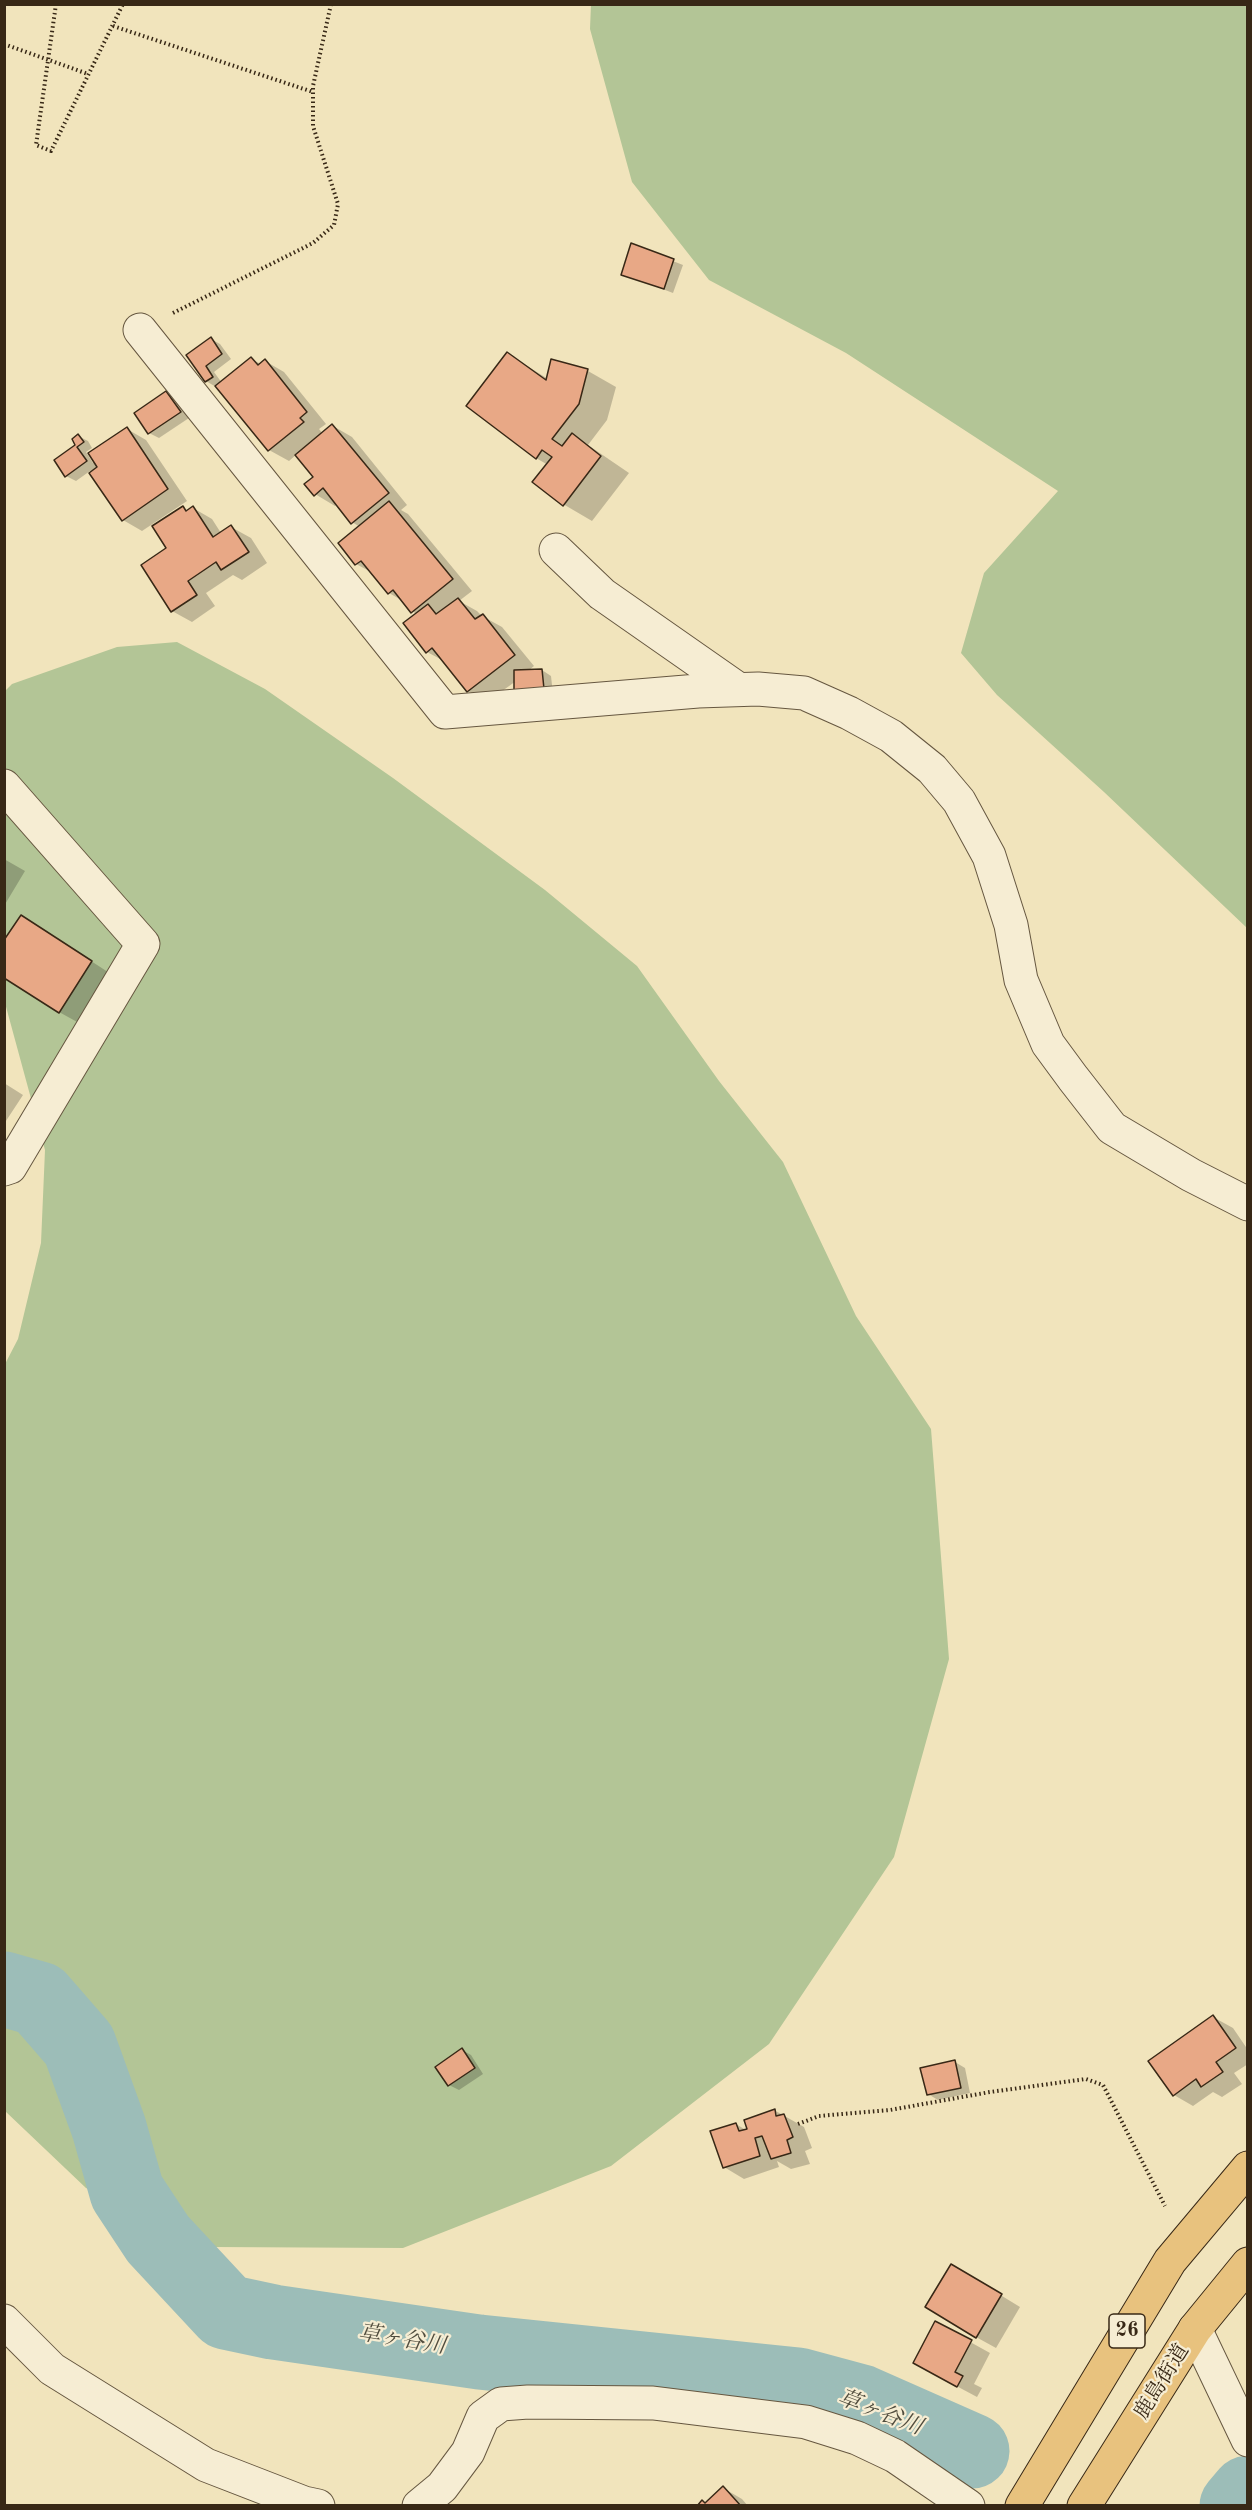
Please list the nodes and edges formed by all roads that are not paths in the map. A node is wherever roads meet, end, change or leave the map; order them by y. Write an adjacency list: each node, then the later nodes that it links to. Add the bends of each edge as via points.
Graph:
1 (140, 330): 3 (street, via 445,712)
2 (556, 550): 3 (street, via 602,594)
3 (738, 690): 6 (street, via 804,693 891,736 932,769 959,801 989,856 1011,925 1022,980 1048,1044 1112,1128)
4 (4, 786): 5 (street, via 143,944 10,1167)
5 (4, 1169)
6 (1248, 1204)
7 (1248, 2168): 15 (main road, 26, via 1170,2261)
8 (1248, 2264): 10 (main road, 鹿島街道)
9 (4, 2321): 13 (street, via 52,2369 206,2465)
10 (1196, 2329): 11 (street); 16 (main road, 鹿島街道)
11 (1248, 2440)
12 (958, 2503): 14 (street, via 896,2456 857,2438 806,2422 653,2403 528,2402 501,2404 483,2416 468,2452 442,2487)
13 (318, 2505)
14 (419, 2505)
15 (1022, 2505)
16 (1084, 2505)

